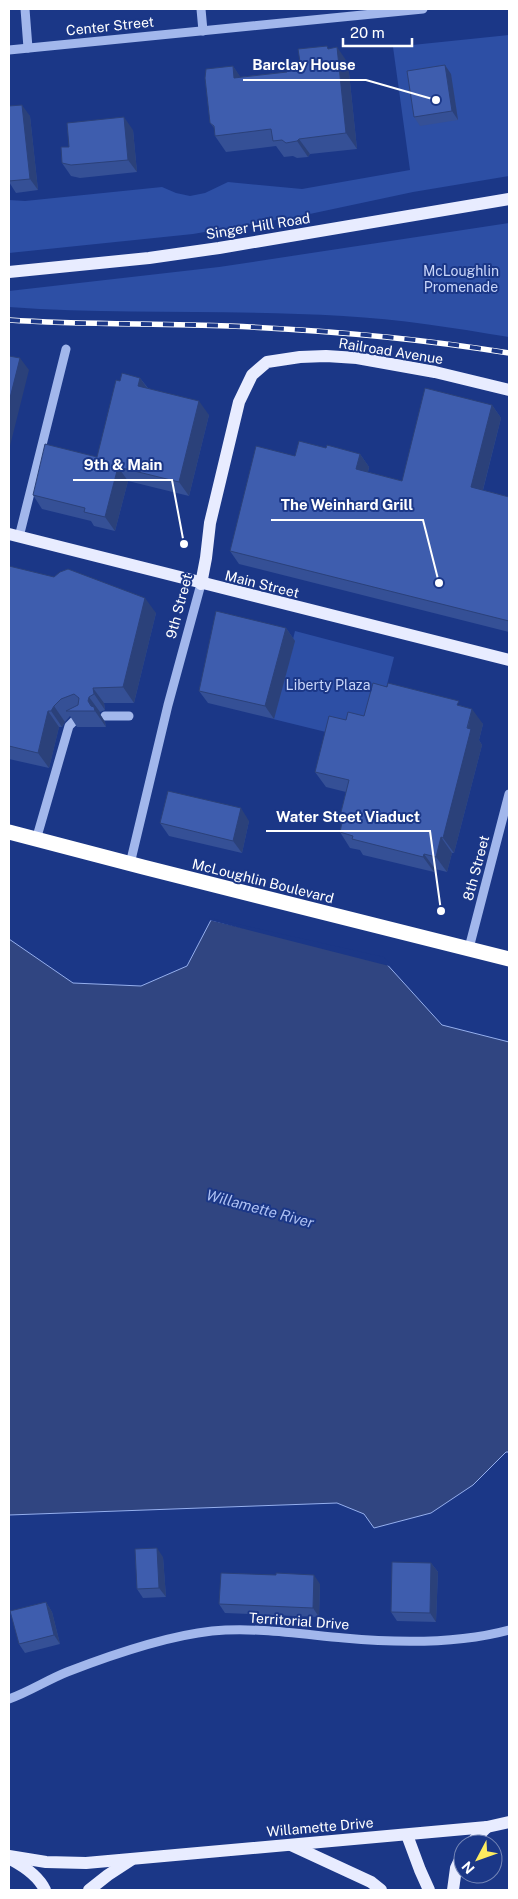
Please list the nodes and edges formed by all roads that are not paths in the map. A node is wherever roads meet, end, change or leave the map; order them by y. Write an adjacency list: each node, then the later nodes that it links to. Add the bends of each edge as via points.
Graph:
1 (25, 9): 6 (street)
2 (201, 9): 5 (street)
3 (423, 9): 4 (street, Center Street)
4 (378, 11): 5 (street, Center Street)
5 (203, 31): 6 (street, Center Street)
6 (28, 48): 7 (street, Center Street)
7 (9, 50)
8 (509, 199): 9 (main road, Singer Hill Road, via 229,247)
9 (9, 272)
10 (66, 349): 13 (street)
11 (267, 362): 12 (main road, Railroad Avenue, via 300,357 357,358); 14 (main road, 9th Street, via 252,376 239,402 210,523)
12 (509, 390)
13 (14, 535): 14 (main road, Main Street)
14 (201, 584): 15 (main road, Main Street); 22 (street, 9th Street, via 168,705)
15 (509, 660)
16 (84, 716): 21 (street, via 69,726)
17 (105, 716): 18 (street)
18 (129, 716)
19 (509, 794): 23 (street, 8th Street)
20 (9, 832): 21 (highway, McLoughlin Boulevard)
21 (36, 840): 22 (highway, McLoughlin Boulevard)
22 (136, 866): 23 (highway, McLoughlin Boulevard)
23 (468, 948): 24 (highway, McLoughlin Boulevard)
24 (509, 958)
25 (509, 1630): 26 (street, Territorial Drive, via 488,1636 413,1641 270,1630 212,1632 155,1642 67,1672)
26 (9, 1699)
27 (509, 1822): 28 (main road, Willamette Drive)
28 (487, 1827): 29 (main road, Willamette Drive); 30 (main road)
29 (407, 1834): 31 (main road, Willamette Drive); 37 (main road)
30 (480, 1834)
31 (291, 1845): 33 (main road, Willamette Drive); 36 (main road, via 371,1882)
32 (9, 1858): 33 (main road, Willamette Drive, via 86,1864); 34 (main road, via 25,1867)
33 (133, 1858): 35 (main road, Willamette Drive)
34 (45, 1890)
35 (89, 1890)
36 (381, 1890)
37 (429, 1890)

